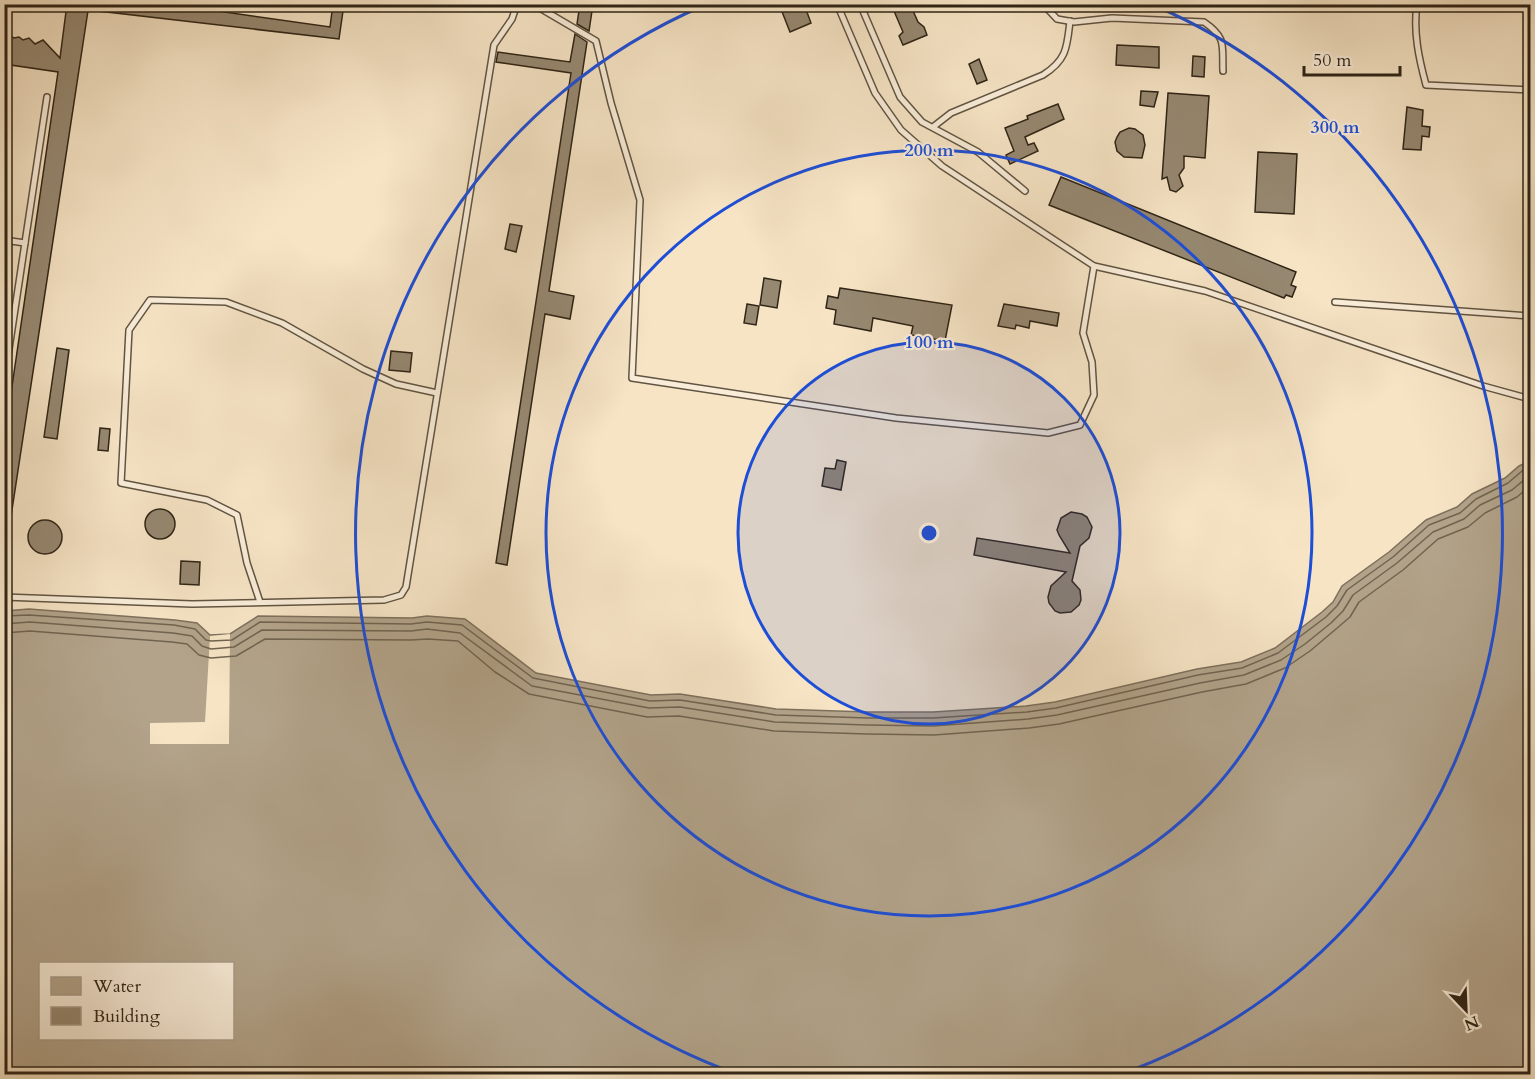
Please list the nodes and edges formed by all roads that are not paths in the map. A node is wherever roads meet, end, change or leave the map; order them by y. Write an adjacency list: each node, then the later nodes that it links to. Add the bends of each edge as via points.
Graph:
1 (517, 4): 19 (lane, via 512,20 494,45)
2 (533, 4): 15 (lane, via 596,41 640,200 632,378 896,418 1048,433 1080,425 1094,395 1092,362 1083,333)
3 (837, 4): 15 (lane, via 875,93 901,130 942,166)
4 (860, 4): 11 (lane, via 900,97 922,122)
5 (1043, 4): 7 (lane, via 1057,19)
6 (1417, 4): 9 (lane, via 1418,57 1426,85)
7 (1070, 21): 8 (lane, via 1112,18 1204,22 1222,39); 11 (lane, via 1067,51 1056,67 951,113)
8 (1223, 70)
9 (1530, 90)
10 (46, 97): 14 (lane)
11 (933, 127): 12 (lane, via 978,152)
12 (1025, 191)
13 (4, 240): 14 (lane)
14 (25, 243): 18 (lane)
15 (1094, 266): 20 (lane, via 1205,291)
16 (1335, 303): 17 (lane)
17 (1530, 316)
18 (4, 382)
19 (437, 393): 22 (lane, via 406,587 401,595 384,600); 22 (lane, via 396,384 282,323 226,302 150,300 129,330 120,483 207,500 237,515)
20 (1530, 399)
21 (4, 597): 22 (lane, via 192,604)
22 (260, 602)

